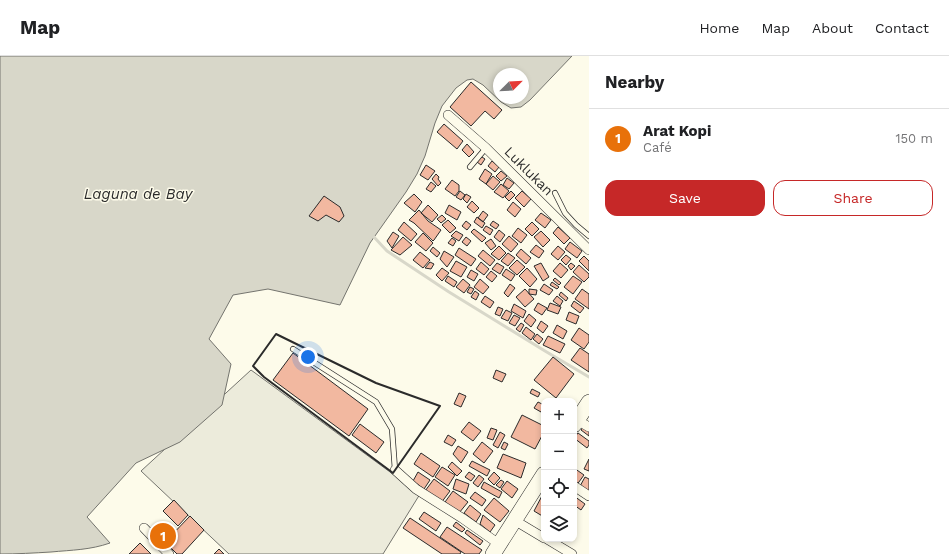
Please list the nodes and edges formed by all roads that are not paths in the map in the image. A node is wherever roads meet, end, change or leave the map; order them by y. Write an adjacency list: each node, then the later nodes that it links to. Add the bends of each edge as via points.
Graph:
1 (448, 115): 2 (street, Luklukan)
2 (486, 148): 3 (lane); 6 (street, Luklukan)
3 (470, 167)
4 (555, 193): 5 (lane, via 566,213)
5 (589, 236)
6 (589, 250)
7 (293, 349): 10 (lane, via 376,402 392,429)
8 (589, 402): 9 (main road)
9 (580, 424)
10 (395, 470): 18 (street, via 416,489 462,518)
11 (541, 479): 14 (main road)
12 (577, 488): 13 (street)
13 (589, 496)
14 (514, 520): 16 (street); 18 (main road)
15 (144, 528): 19 (street)
16 (541, 536)
17 (552, 542): 20 (street)
18 (496, 549)
19 (169, 554)
20 (572, 554)

